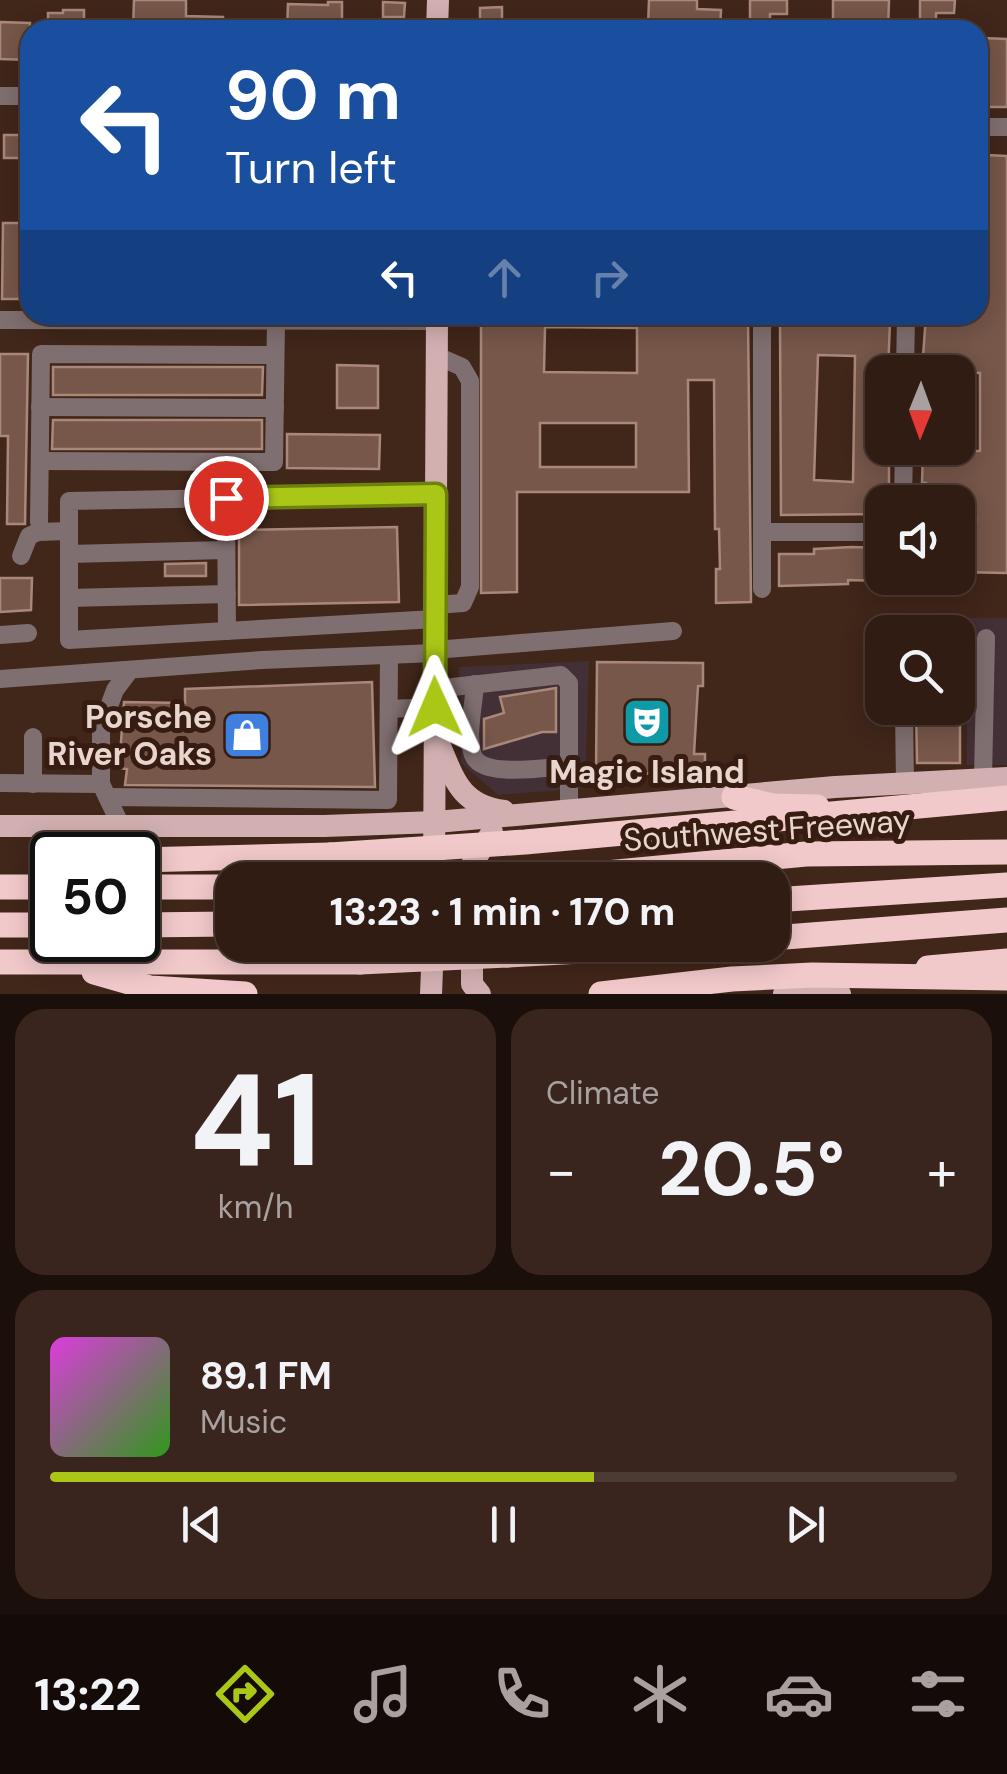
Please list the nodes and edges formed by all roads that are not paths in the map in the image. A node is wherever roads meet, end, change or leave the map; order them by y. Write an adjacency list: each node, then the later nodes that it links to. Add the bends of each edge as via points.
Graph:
1 (276, 325): 5 (street)
2 (438, 325): 7 (main road)
3 (763, 325): 15 (street)
4 (906, 325): 6 (street)
5 (276, 354): 8 (street, via 41,354); 9 (street)
6 (905, 355)
7 (437, 356): 11 (main road); 23 (street, via 462,368 470,381 470,588 463,603)
8 (40, 407): 9 (street); 10 (street)
9 (274, 408): 10 (street, via 274,462)
10 (40, 461): 13 (street)
11 (436, 494): 12 (street); 23 (main road)
12 (226, 498): 14 (street, via 70,501); 17 (street)
13 (39, 522)
14 (70, 531): 18 (street); 19 (street, via 38,532 29,536 24,556)
15 (762, 532): 16 (street); 20 (street)
16 (865, 532)
17 (226, 550): 18 (street); 21 (street)
18 (69, 554): 22 (street)
19 (0, 556)
20 (762, 590)
21 (227, 594): 22 (street); 24 (street)
22 (69, 598): 24 (street, via 69,640)
23 (435, 612): 24 (street); 29 (main road)
24 (227, 631)
25 (673, 631): 29 (street)
26 (28, 633): 27 (street)
27 (0, 635)
28 (986, 638): 41 (street)
29 (434, 652): 30 (street); 34 (main road)
30 (389, 655): 31 (street); 35 (street)
31 (130, 670): 32 (street); 45 (street, via 114,690 101,728)
32 (0, 679)
33 (475, 684): 34 (street); 39 (street, via 472,742 480,764 492,770); 39 (street, via 561,675 569,683)
34 (435, 698): 35 (street); 37 (main road)
35 (389, 709): 45 (street, via 388,800)
36 (904, 725): 42 (street)
37 (435, 733): 50 (main road, via 456,785 472,801); 51 (main road)
38 (34, 736): 44 (street)
39 (569, 766): 49 (street)
40 (1007, 778): 41 (main road)
41 (983, 780): 42 (main road)
42 (905, 783): 46 (main road)
43 (0, 784): 44 (street)
44 (33, 784): 45 (street)
45 (104, 790): 53 (street)
46 (734, 797): 48 (highway, via 773,806); 49 (main road)
47 (1007, 798): 55 (highway, bridge, via 526,842)
48 (1007, 810)
49 (569, 812): 50 (main road)
50 (527, 815): 51 (main road); 57 (main road, via 489,834)
51 (436, 822): 53 (main road); 56 (main road)
52 (0, 826): 53 (main road)
53 (122, 828)
54 (1007, 852): 58 (highway, Southwest Freeway, via 806,854)
55 (160, 859)
56 (435, 862)
57 (473, 862)
58 (722, 862)
59 (30, 885): 61 (highway)
60 (1007, 885): 64 (highway)
61 (0, 887)
62 (160, 887): 63 (highway)
63 (215, 887)
64 (790, 899)
65 (1007, 920): 70 (highway)
66 (215, 924): 69 (highway)
67 (0, 925): 68 (highway)
68 (30, 925)
69 (160, 925)
70 (790, 937)
71 (1007, 961): 82 (highway, via 803,978)
72 (0, 962): 76 (highway)
73 (360, 962): 76 (highway, bridge)
74 (432, 962): 79 (main road)
75 (472, 962): 80 (main road, via 472,984)
76 (65, 963): 78 (highway, via 150,988)
77 (1007, 978): 81 (highway, bridge, via 812,975)
78 (244, 994)
79 (431, 994)
80 (480, 994)
81 (600, 994)
82 (710, 994)
83 (784, 994): 84 (main road)
84 (840, 994)

